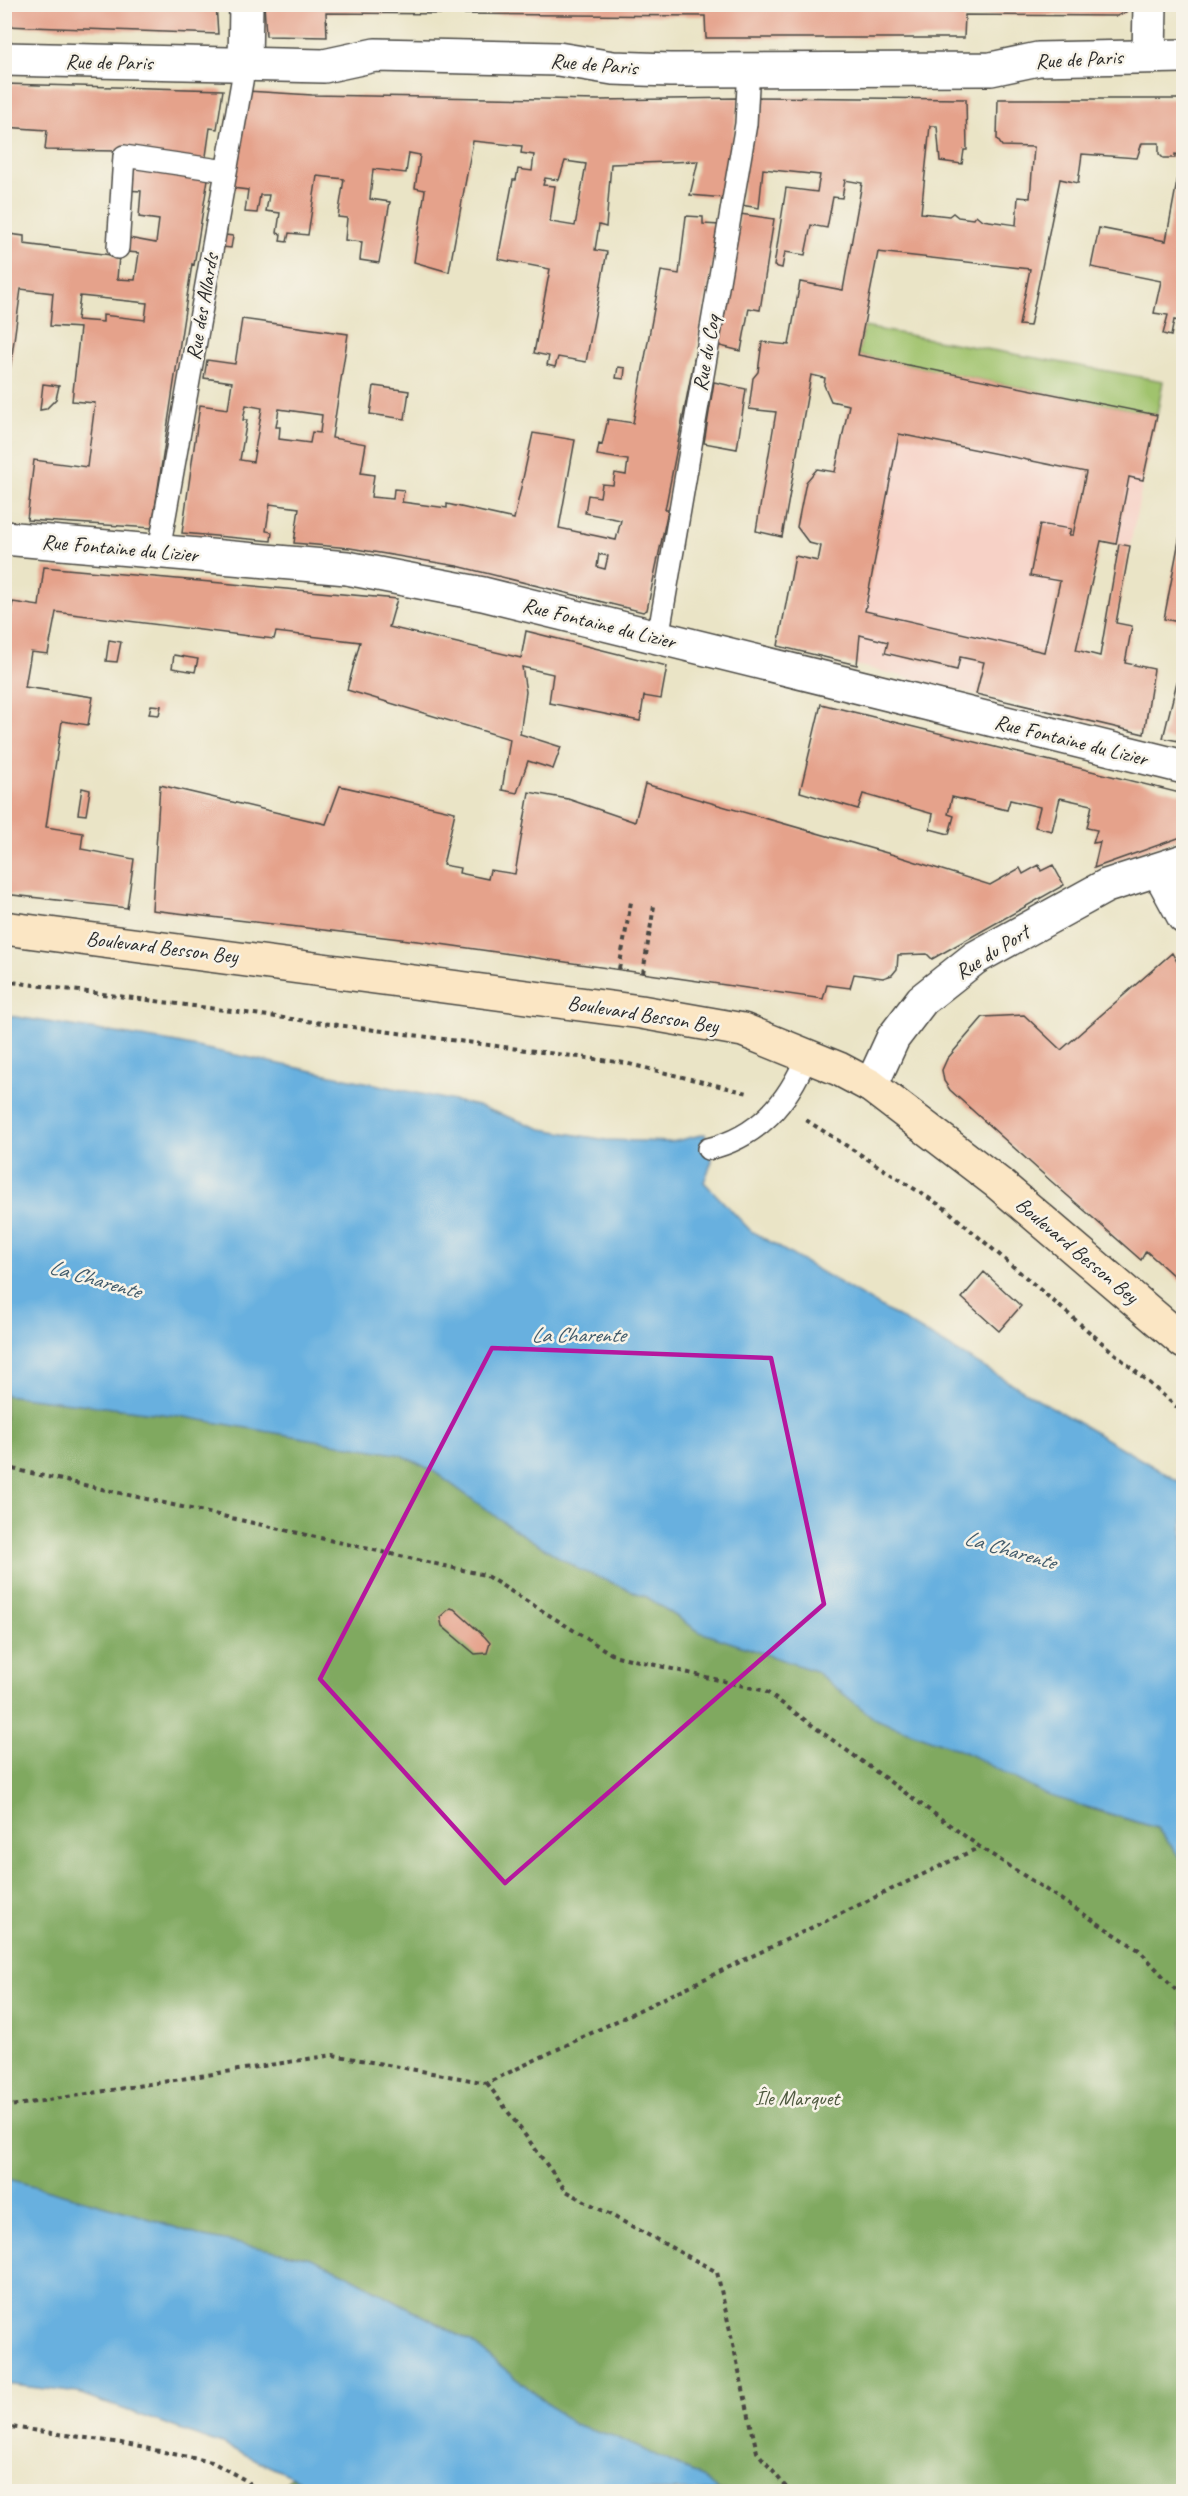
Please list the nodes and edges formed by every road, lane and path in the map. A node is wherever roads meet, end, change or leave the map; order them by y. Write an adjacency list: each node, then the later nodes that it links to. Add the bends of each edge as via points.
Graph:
1 (246, 4): 6 (street)
2 (1150, 4): 3 (street)
3 (1149, 56): 4 (street, Rue de Paris); 7 (street, Rue de Paris, via 1038,59 991,69)
4 (1184, 56)
5 (4, 59): 6 (street, Rue de Paris)
6 (245, 64): 7 (street, Rue de Paris, via 324,66 375,55 558,59 613,68 670,70); 8 (lane, Rue des Allards)
7 (749, 67): 12 (lane, Rue du Coq, via 746,123)
8 (226, 171): 9 (lane, via 123,156); 11 (lane, Rue des Allards)
9 (118, 248)
10 (4, 538): 11 (street, Rue Fontaine du Lizier)
11 (159, 550): 12 (street, Rue Fontaine du Lizier, via 347,568 483,594)
12 (658, 639): 13 (street, Rue Fontaine du Lizier)
13 (1184, 767)
14 (1171, 866): 17 (street); 23 (street, Rue du Port, via 1106,886 975,958 922,1000 892,1038)
15 (631, 902): 19 (path)
16 (654, 906): 20 (path)
17 (1184, 917)
18 (4, 928): 22 (main road, Boulevard Besson Bey, via 641,1012 743,1030)
19 (619, 969)
20 (644, 973)
21 (4, 981): 24 (path, via 625,1063 761,1096)
22 (807, 1056): 23 (main road, Boulevard Besson Bey); 24 (lane)
23 (872, 1086): 26 (main road, Boulevard Besson Bey, via 998,1183)
24 (781, 1106): 25 (lane, via 758,1128); 27 (path, via 946,1209)
25 (708, 1149)
26 (1184, 1342)
27 (1184, 1413)
28 (4, 1467): 29 (path, via 485,1575 613,1655 765,1691)
29 (980, 1847): 30 (path, via 1138,1950); 31 (path)
30 (1184, 2000)
31 (487, 2084): 32 (path, via 333,2055); 35 (path, via 566,2191 717,2272 757,2452)
32 (4, 2107)
33 (4, 2426): 34 (path, via 121,2443 212,2462 247,2481)
34 (255, 2492)
35 (789, 2492)

